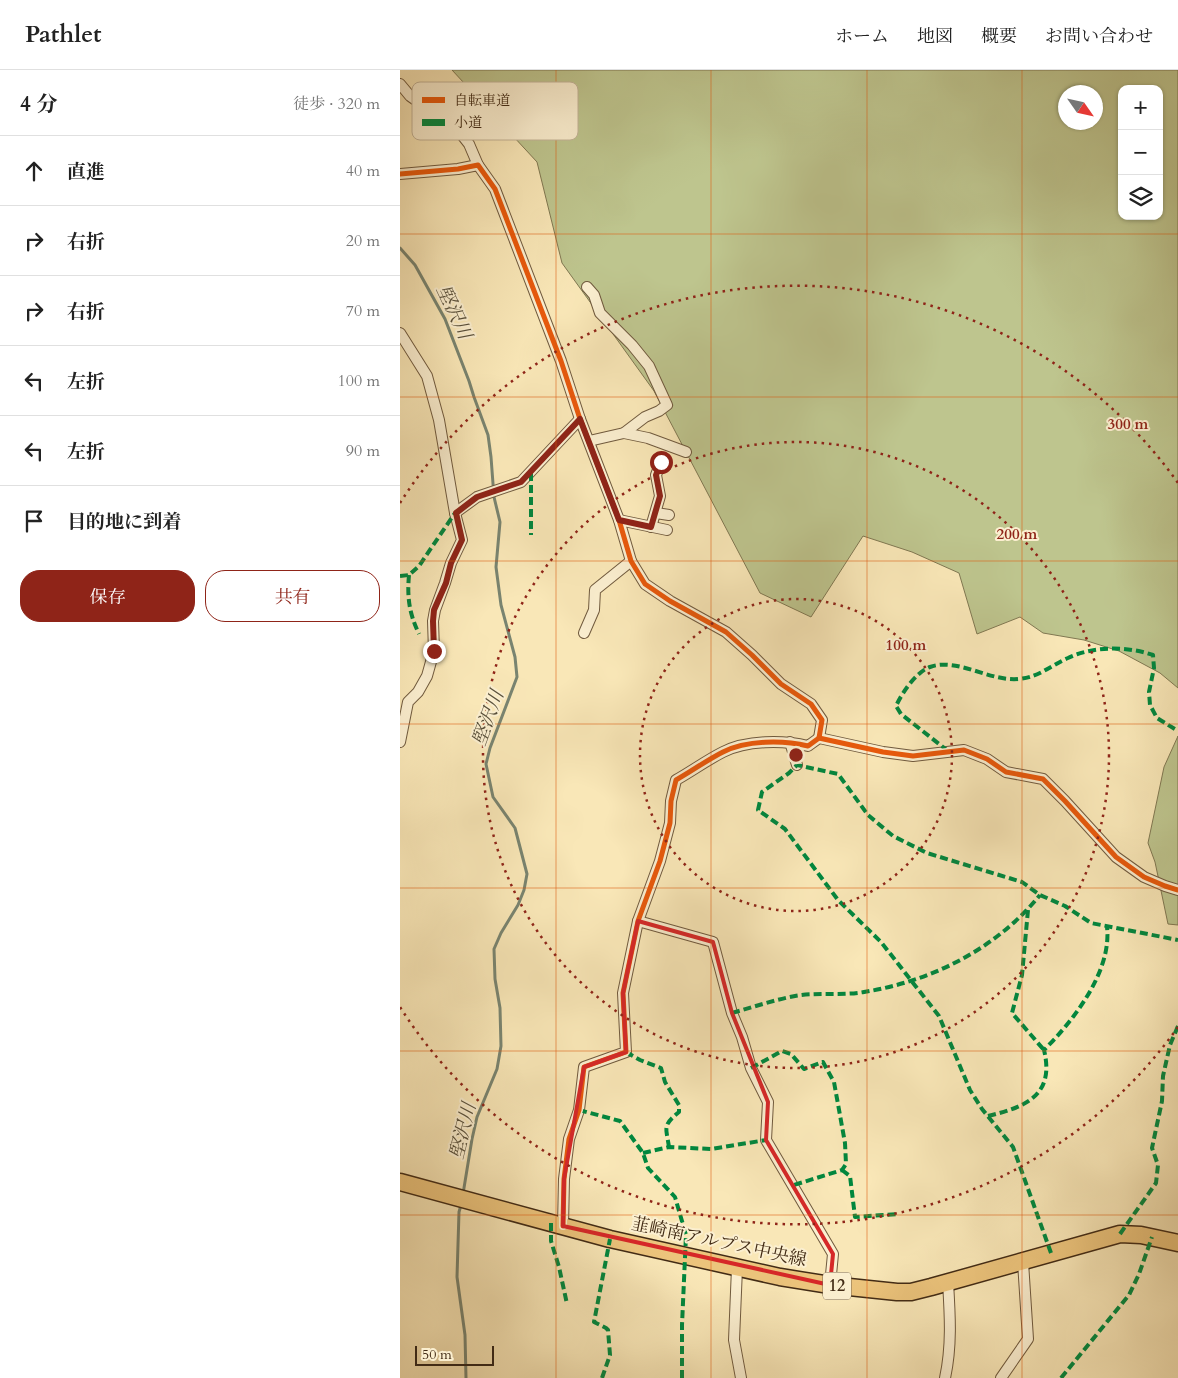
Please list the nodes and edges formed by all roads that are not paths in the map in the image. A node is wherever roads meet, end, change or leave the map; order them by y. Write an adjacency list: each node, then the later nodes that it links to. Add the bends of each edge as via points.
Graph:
1 (400, 84): 2 (street)
2 (412, 97)
3 (466, 140): 4 (street)
4 (478, 165): 5 (street); 8 (street, via 495,189)
5 (400, 174)
6 (587, 287): 9 (street, via 594,295 600,313 650,366 668,405)
7 (400, 333): 13 (street, via 427,376 439,420)
8 (580, 419): 10 (street); 13 (street, via 521,482 477,497)
9 (624, 433): 10 (street); 11 (street)
10 (589, 441): 16 (street)
11 (686, 452)
12 (661, 462): 14 (street, via 656,475 660,496)
13 (456, 513): 21 (street, via 462,540 434,610 434,651 418,692)
14 (656, 513): 15 (street); 17 (street)
15 (669, 515)
16 (619, 520): 17 (street); 19 (street)
17 (651, 527): 18 (street)
18 (668, 530)
19 (631, 561): 20 (street, via 595,590 594,610); 22 (street, via 645,584 726,632 781,684 811,704 822,720)
20 (584, 634)
21 (404, 700): 23 (street)
22 (819, 738): 24 (street, via 808,746); 26 (street, via 913,756 964,750 987,759 1006,772 1043,779 1116,857 1144,876)
23 (400, 742)
24 (790, 742): 25 (street); 27 (street, via 757,742 724,751 676,780 660,861)
25 (797, 765)
26 (1178, 890)
27 (638, 921): 29 (street, via 623,993 626,1052 584,1067 578,1110 568,1147); 34 (street, via 713,942 732,1013 751,1068 768,1102 766,1140 833,1254)
28 (400, 1182): 29 (main road, 韮崎南アルプス中央線 / 12)
29 (562, 1226): 32 (main road, 韮崎南アルプス中央線 / 12)
30 (1178, 1243): 31 (main road, 韮崎南アルプス中央線 / 12, via 1120,1234)
31 (1022, 1262): 33 (main road, 韮崎南アルプス中央線 / 12); 37 (street, via 1028,1339)
32 (737, 1268): 34 (main road, 韮崎南アルプス中央線 / 12); 35 (street, via 734,1340)
33 (948, 1282): 34 (main road, 韮崎南アルプス中央線 / 12, via 911,1292); 36 (street, via 951,1338)
34 (830, 1285)
35 (741, 1378)
36 (945, 1378)
37 (1001, 1378)

